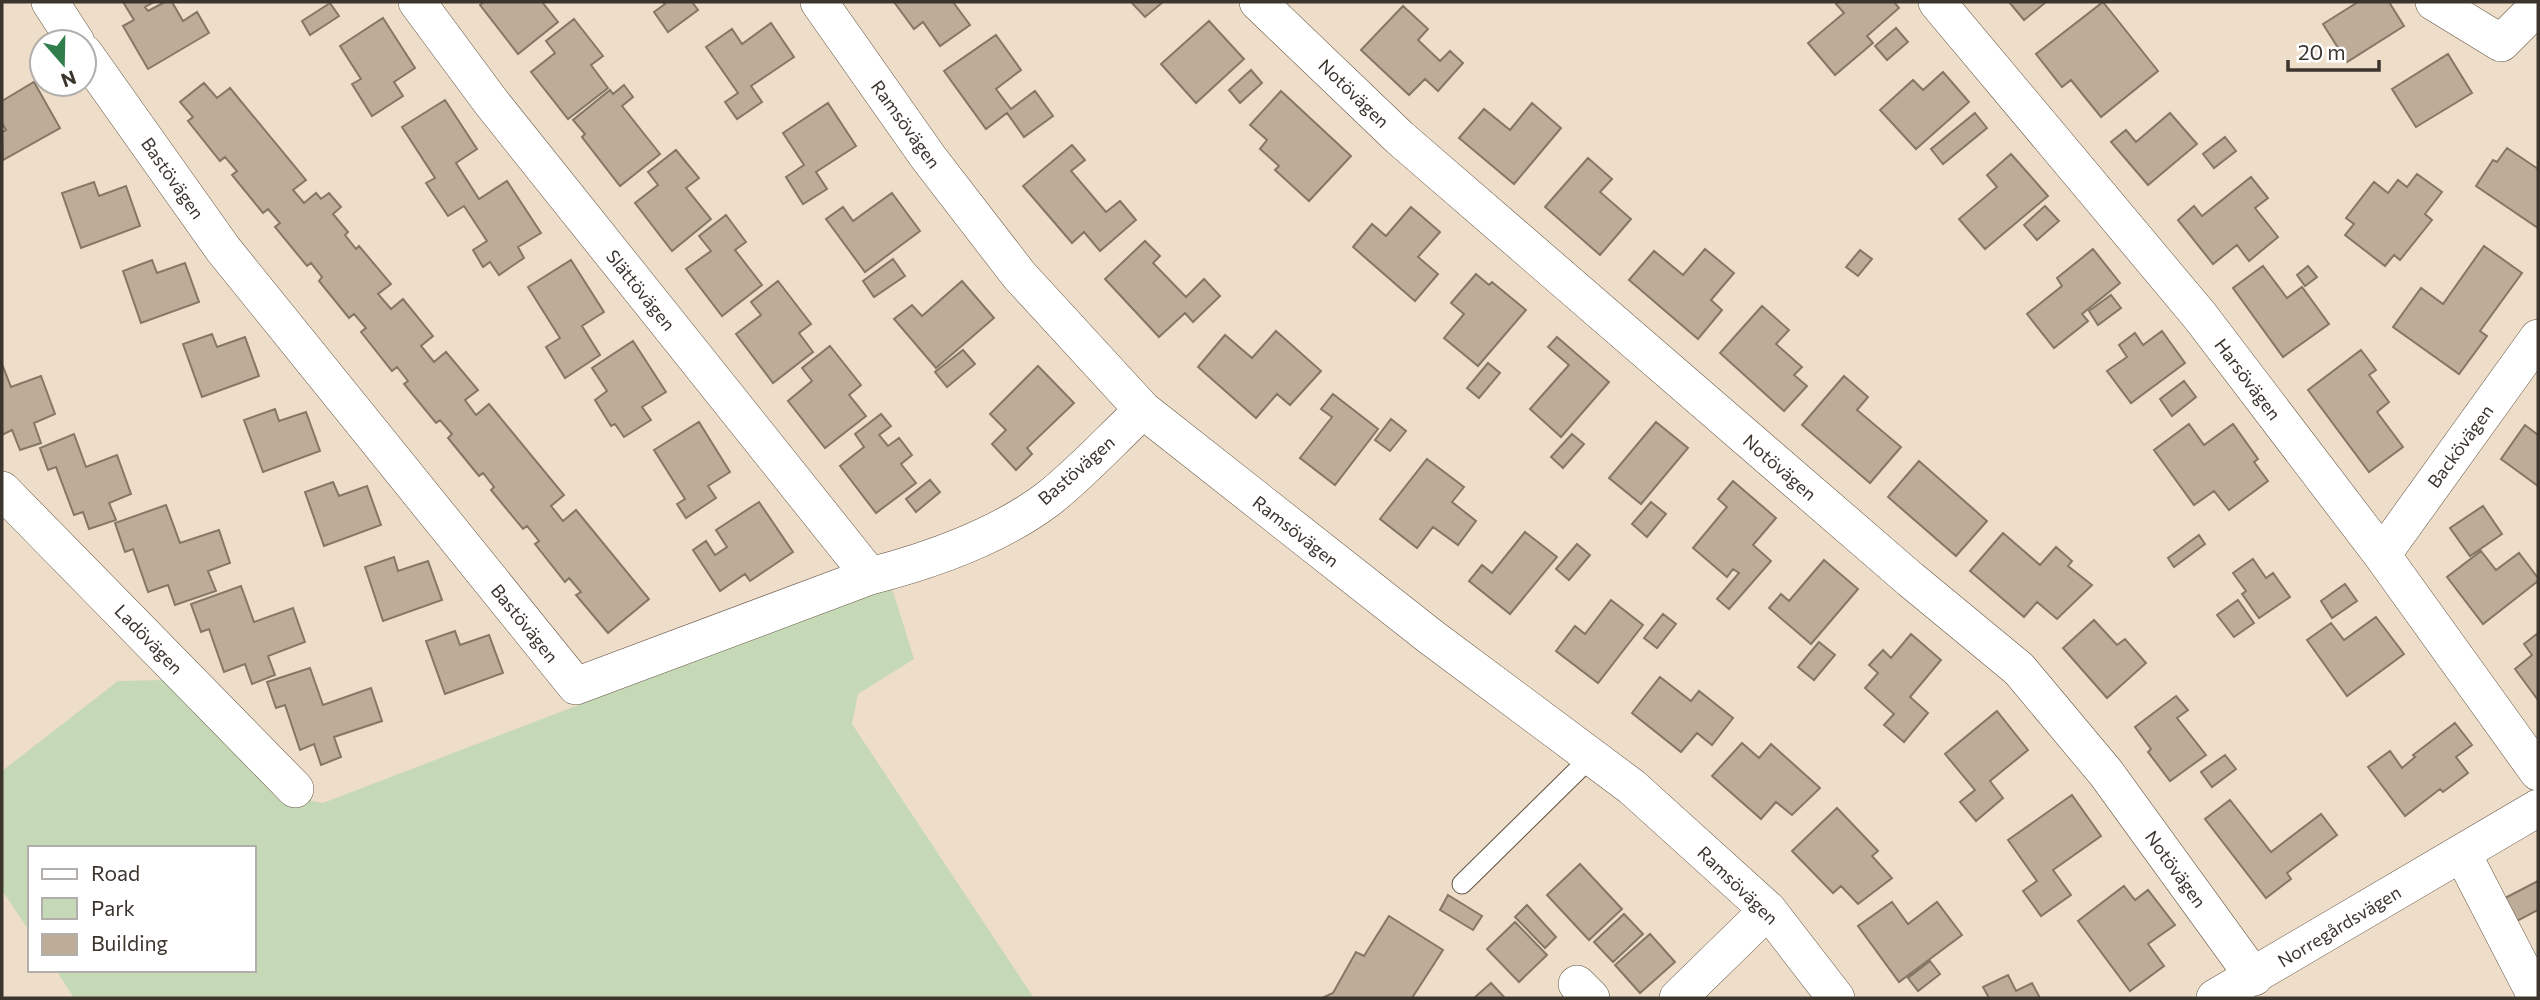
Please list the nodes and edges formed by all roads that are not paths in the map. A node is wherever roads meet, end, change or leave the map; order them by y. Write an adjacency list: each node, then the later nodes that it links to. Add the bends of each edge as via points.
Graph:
1 (50, 2): 8 (street)
2 (416, 2): 14 (street, Slättövägen)
3 (819, 2): 11 (street, Ramsövägen, via 928,157 1019,275)
4 (1258, 2): 22 (street, Notövägen, via 1400,138 2019,669 2106,773)
5 (1937, 2): 13 (street, Harsövägen, via 2200,316)
6 (2434, 2): 7 (street, via 2501,43)
7 (2538, 12)
8 (67, 28)
9 (98, 73): 14 (street, Bastövägen, via 223,249 576,686)
10 (2538, 338): 13 (street, Backövägen)
11 (1143, 410): 14 (street, Bastövägen, via 1048,498 1002,528 903,568); 15 (street, Ramsövägen)
12 (2, 490): 17 (street, Ladövägen)
13 (2382, 555): 16 (street, Harsövägen)
14 (870, 576)
15 (1591, 757): 20 (lane); 21 (street, Ramsövägen, via 1632,787)
16 (2538, 772)
17 (295, 789)
18 (2538, 807): 19 (street, Norregårdsvägen)
19 (2462, 853): 22 (street, Norregårdsvägen); 26 (street)
20 (1462, 884)
21 (1768, 910): 23 (street); 24 (street, Ramsövägen)
22 (2253, 976): 25 (street, Norregårdsvägen)
23 (1678, 998)
24 (1836, 998)
25 (2215, 998)
26 (2537, 998)

